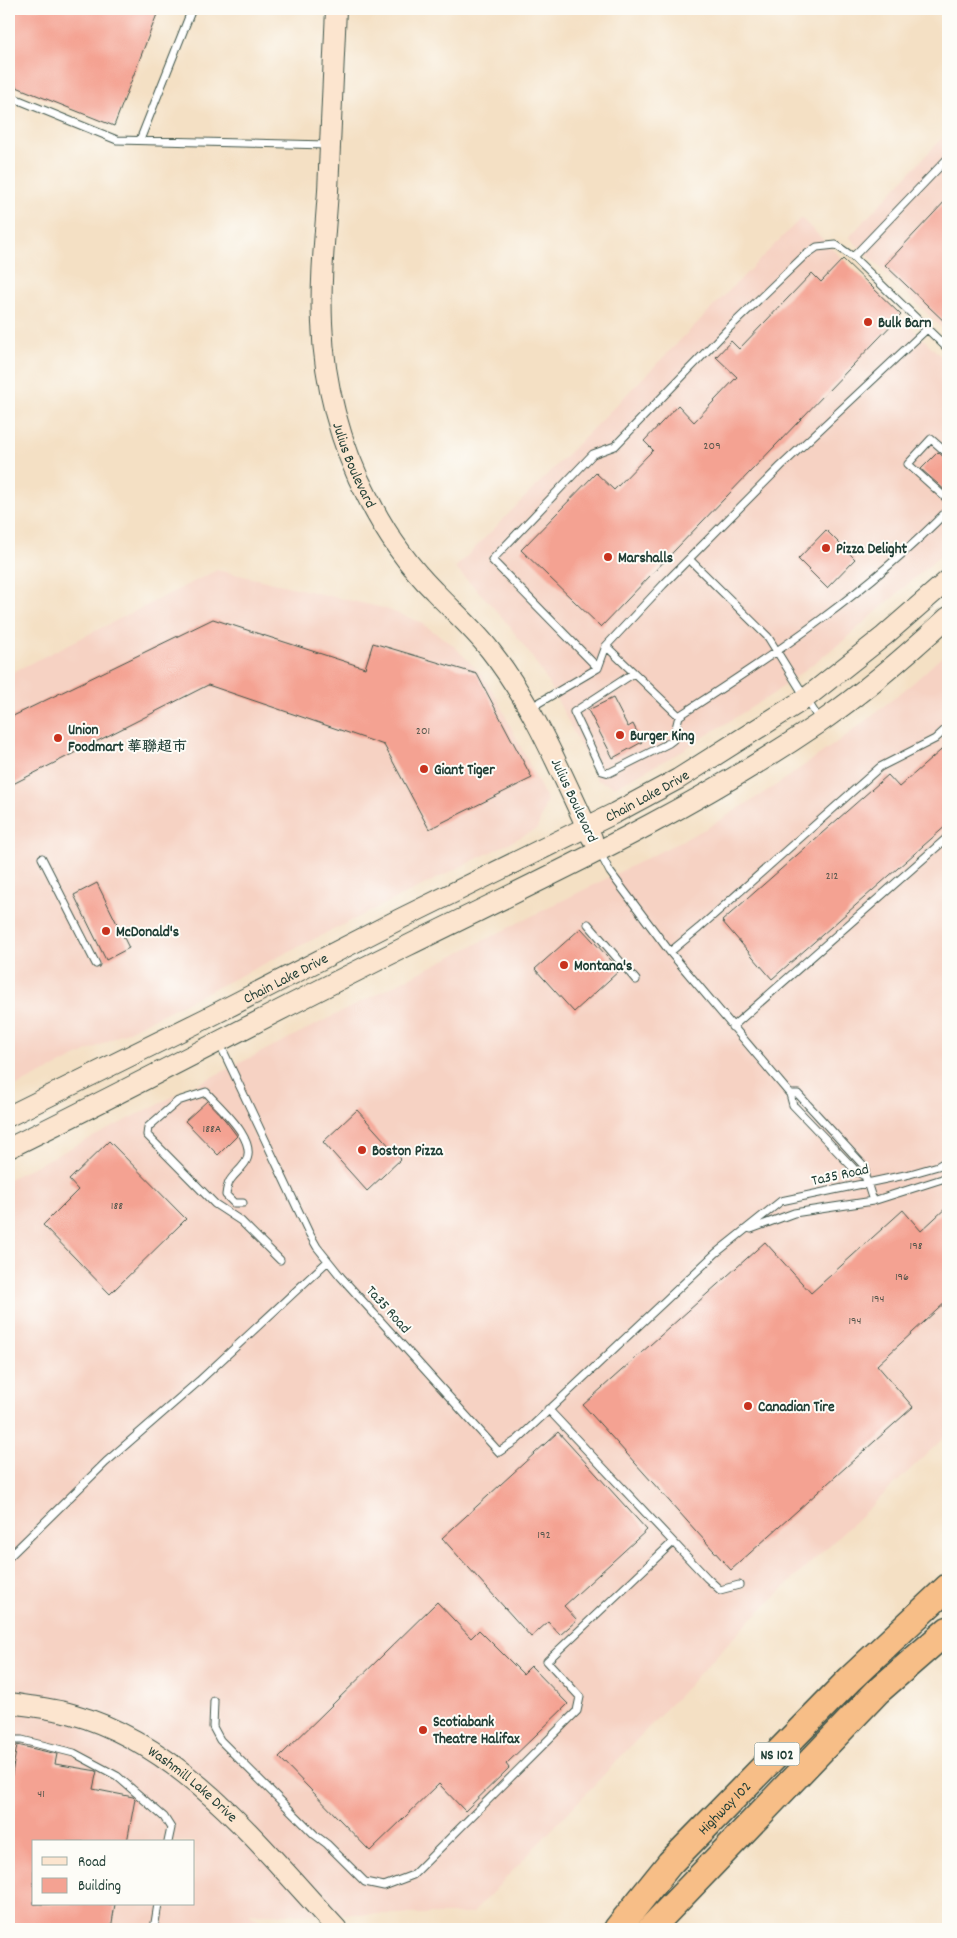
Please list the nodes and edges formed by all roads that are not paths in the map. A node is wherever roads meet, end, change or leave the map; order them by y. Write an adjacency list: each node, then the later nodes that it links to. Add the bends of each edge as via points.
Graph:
1 (192, 9): 4 (lane)
2 (336, 9): 5 (street, Julius Boulevard)
3 (9, 96): 4 (lane, via 117,140)
4 (140, 140): 5 (lane)
5 (330, 146): 21 (street, Julius Boulevard, via 322,323 330,390 349,456 367,497 403,555 490,650)
6 (948, 158): 7 (lane)
7 (853, 257): 8 (lane); 18 (lane, via 836,245 818,247 804,256 615,446 593,454 492,560)
8 (928, 328): 9 (lane); 13 (lane, via 781,466)
9 (948, 349)
10 (948, 454): 11 (lane, via 932,439 908,464)
11 (948, 500)
12 (948, 510): 17 (lane, via 862,590)
13 (689, 560): 16 (lane); 17 (lane, via 768,637)
14 (948, 580): 20 (street, Chain Lake Drive)
15 (948, 617): 23 (street, Chain Lake Drive, via 875,681)
16 (606, 646): 18 (lane); 19 (lane)
17 (778, 652): 20 (lane); 22 (lane)
18 (598, 668): 21 (lane)
19 (634, 673): 22 (lane); 22 (lane, via 574,712 602,771 609,773 669,743 673,740)
20 (806, 698): 23 (lane); 25 (street, Chain Lake Drive, via 678,779)
21 (530, 708): 25 (street, Julius Boulevard)
22 (679, 716)
23 (821, 722): 27 (street, Chain Lake Drive, via 683,807)
24 (948, 727): 30 (lane, via 935,739 880,767)
25 (587, 827): 27 (street, Julius Boulevard); 33 (street, Chain Lake Drive)
26 (948, 837): 34 (lane)
27 (599, 851): 30 (lane, via 610,872); 35 (street, Chain Lake Drive)
28 (42, 858): 31 (lane)
29 (588, 924): 32 (lane)
30 (670, 952): 34 (lane)
31 (96, 964)
32 (636, 980)
33 (207, 1018): 35 (street); 37 (street, Chain Lake Drive)
34 (732, 1027): 36 (lane)
35 (218, 1041): 38 (street, Chain Lake Drive); 46 (lane, via 309,1233)
36 (790, 1094): 41 (lane, via 793,1105); 41 (lane, via 798,1094 841,1140 865,1167)
37 (9, 1116)
38 (9, 1148)
39 (948, 1160): 41 (lane, Ta35 Road, via 938,1166)
40 (948, 1175): 42 (lane, Ta35 Road)
41 (867, 1179): 42 (lane); 44 (lane, Ta35 Road, via 781,1202)
42 (873, 1200): 44 (lane, Ta35 Road, via 794,1213)
43 (243, 1203): 45 (lane, via 234,1203 226,1195 227,1184 246,1161 249,1149 243,1133 206,1092 178,1101 148,1127 147,1135 215,1204 241,1221)
44 (746, 1231): 47 (lane, Ta35 Road, via 716,1253)
45 (280, 1260)
46 (328, 1261): 47 (lane, Ta35 Road, via 499,1452 517,1440); 49 (lane, via 106,1462)
47 (548, 1410): 48 (lane)
48 (673, 1542): 50 (lane, via 720,1590); 53 (lane, via 547,1661 580,1697 577,1711 413,1876 384,1886 365,1882 220,1740 213,1727)
49 (9, 1557)
50 (739, 1585)
51 (948, 1587): 60 (highway, Highway 102 / NS 102, via 850,1680 670,1862)
52 (948, 1630): 61 (highway, Highway 102 / NS 102, via 878,1691)
53 (214, 1701)
54 (9, 1703): 59 (street, Washmill Lake Drive, via 73,1714 149,1748 190,1777 230,1814)
55 (9, 1740): 56 (lane, via 22,1740 74,1753 117,1776 164,1817 170,1828)
56 (168, 1840)
57 (158, 1906): 58 (lane)
58 (154, 1929)
59 (337, 1929)
60 (617, 1929)
61 (650, 1929)

